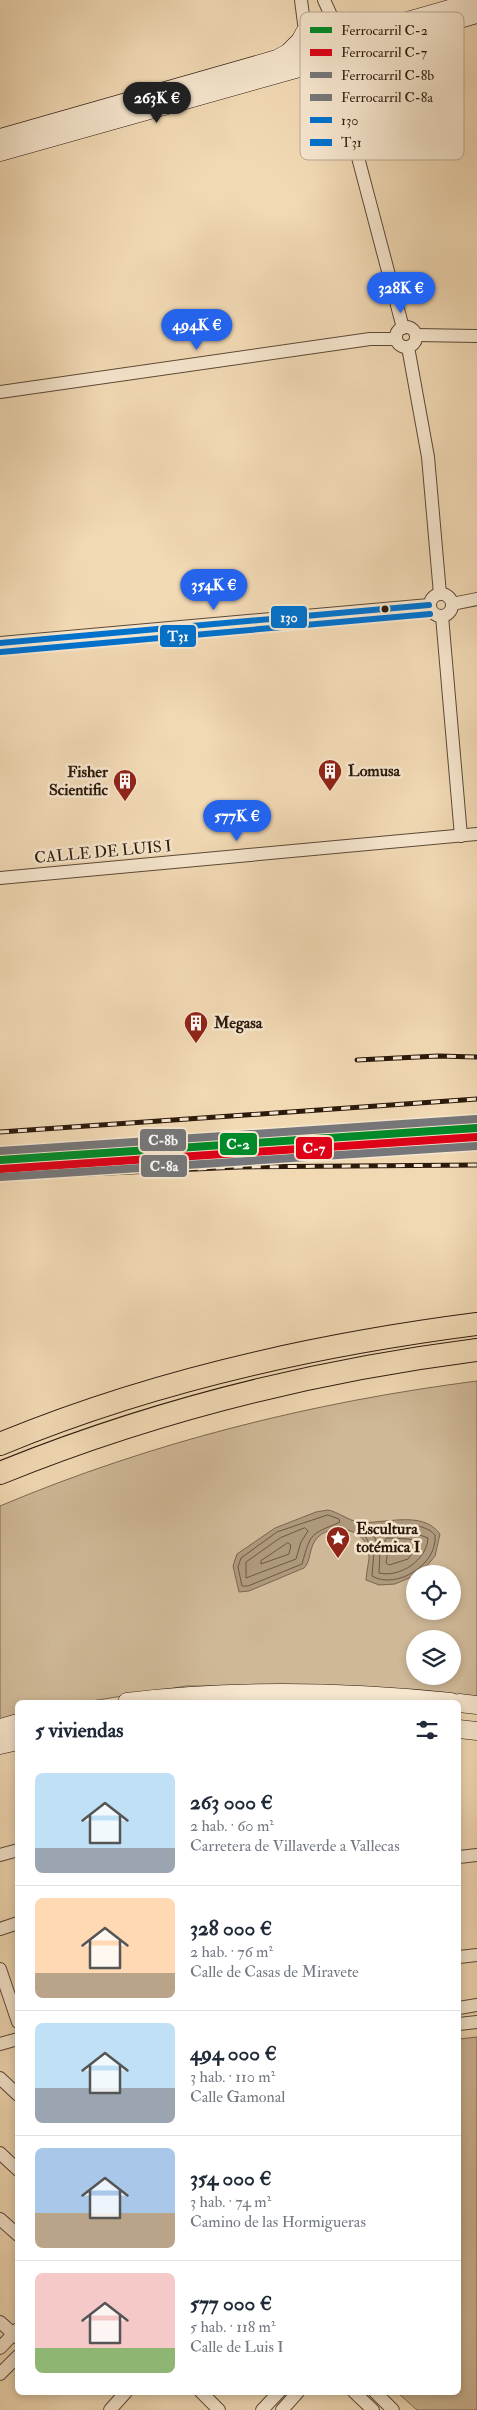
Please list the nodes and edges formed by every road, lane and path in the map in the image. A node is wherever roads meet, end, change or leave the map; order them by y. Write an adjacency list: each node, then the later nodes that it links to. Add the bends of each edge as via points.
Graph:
1 (324, 0): 3 (street)
2 (477, 1): 4 (main road)
3 (331, 12)
4 (439, 12)
5 (477, 14): 6 (main road)
6 (464, 18)
7 (300, 39): 9 (main road, via 288,53 277,59)
8 (300, 68): 10 (main road)
9 (0, 138)
10 (0, 152)
11 (359, 160): 12 (street)
12 (403, 328): 13 (street, via 411,329); 15 (street)
13 (416, 335): 14 (street); 16 (street, via 414,343)
14 (477, 336)
15 (396, 339): 16 (street, via 400,346); 17 (street, via 370,339)
16 (408, 347): 18 (street, via 428,457)
17 (0, 392)
18 (440, 594): 20 (street, via 447,596); 21 (street, via 433,596)
19 (477, 600): 20 (street)
20 (452, 604): 22 (street, via 448,613)
21 (430, 605): 22 (street, via 432,612); 23 (street)
22 (442, 616): 25 (street)
23 (0, 643)
24 (477, 834): 25 (street, CALLE DE LUIS I)
25 (461, 836): 26 (street, CALLE DE LUIS I)
26 (0, 878)
27 (477, 1324): 29 (highway, via 332,1346 247,1365 106,1406)
28 (477, 1350): 30 (highway, via 392,1362 248,1392 174,1412)
29 (0, 1444)
30 (0, 1473)
31 (188, 1695): 32 (main road); 33 (street); 34 (main road, via 282,1692)
32 (144, 1700)
33 (161, 1700)
34 (430, 1700)
35 (461, 1723): 37 (main road)
36 (15, 1724): 38 (main road)
37 (477, 1725)
38 (0, 1728)
39 (461, 1729): 40 (main road)
40 (477, 1731)
41 (15, 1742): 42 (main road)
42 (0, 1745)
43 (15, 1851): 44 (street)
44 (0, 1855)
45 (477, 1855): 46 (street)
46 (461, 1857)
47 (15, 1924): 48 (street)
48 (0, 1929)
49 (477, 1956): 50 (street)
50 (461, 1957)
51 (0, 1969): 54 (street)
52 (477, 2005): 53 (street)
53 (461, 2008)
54 (15, 2013)
55 (477, 2022): 56 (street)
56 (461, 2024)
57 (15, 2040): 58 (street)
58 (0, 2044)
59 (0, 2078): 60 (street)
60 (15, 2092)
61 (0, 2153): 62 (street)
62 (15, 2167)
63 (0, 2219): 64 (street)
64 (15, 2232)
65 (0, 2322): 66 (street)
66 (15, 2333)
67 (15, 2335): 68 (street)
68 (0, 2348)
69 (15, 2359): 70 (street)
70 (0, 2374)
71 (123, 2395): 77 (street)
72 (204, 2395): 78 (street)
73 (276, 2395): 79 (street)
74 (295, 2395): 80 (street)
75 (357, 2395): 81 (street)
76 (378, 2395): 82 (street)
77 (110, 2410)
78 (219, 2410)
79 (262, 2410)
80 (282, 2410)
81 (373, 2410)
82 (393, 2410)

